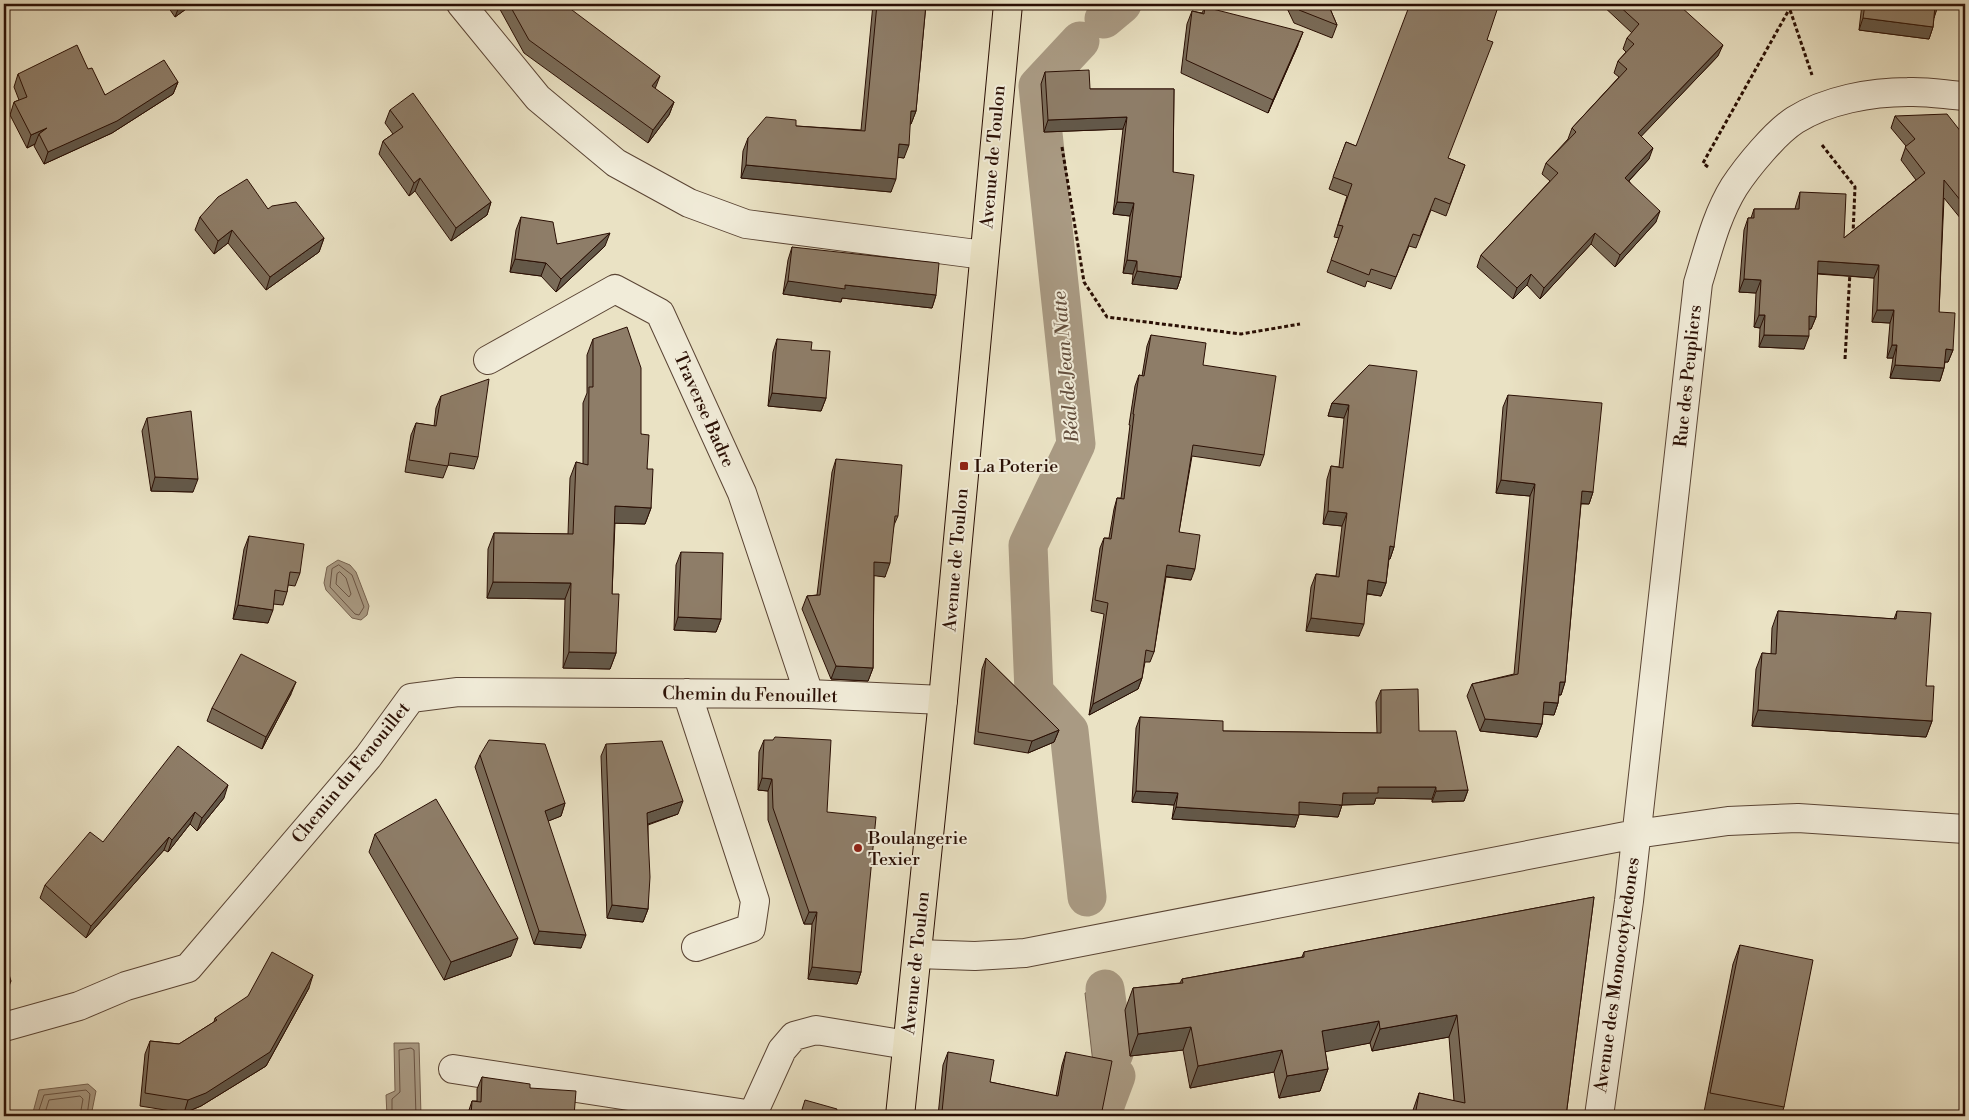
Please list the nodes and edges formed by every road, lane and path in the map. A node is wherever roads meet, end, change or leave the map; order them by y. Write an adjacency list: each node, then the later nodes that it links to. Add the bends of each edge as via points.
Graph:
1 (461, 4): 10 (street, via 538,98 616,163 689,203 746,224)
2 (1008, 4): 10 (main road, Avenue de Toulon)
3 (1789, 6): 4 (path); 7 (path)
4 (1813, 77)
5 (1965, 96): 19 (street, Rue des Peupliers, via 1909,92 1865,96 1824,107 1794,120 1759,154 1734,187 1718,220 1698,283)
6 (1828, 140): 9 (path, via 1822,145 1855,188)
7 (1713, 144)
8 (1062, 147): 12 (path, via 1084,282 1107,317 1241,334)
9 (1852, 235)
10 (984, 255): 17 (main road, Avenue de Toulon)
11 (1851, 264): 13 (path)
12 (1300, 324)
13 (1845, 359)
14 (488, 360): 16 (street, Traverse Badre, via 614,289 660,313 742,493)
15 (687, 693): 16 (street, Chemin du Fenouillet); 20 (street, via 755,901 751,928); 22 (street, Chemin du Fenouillet, via 458,692 411,698 368,757 188,968 126,986 79,1006)
16 (809, 694): 17 (street, Chemin du Fenouillet)
17 (943, 700): 21 (main road, Avenue de Toulon)
18 (1965, 829): 19 (street, via 1798,818 1728,821)
19 (1636, 834): 21 (street, via 1025,953 974,956); 27 (street, Avenue des Monocotyledones)
20 (696, 947)
21 (917, 954): 23 (main road, Avenue de Toulon)
22 (4, 1027)
23 (907, 1045): 25 (street, via 816,1030 794,1036 782,1050); 26 (main road, Avenue de Toulon)
24 (453, 1070): 25 (street)
25 (752, 1116)
26 (900, 1116)
27 (1599, 1116)

